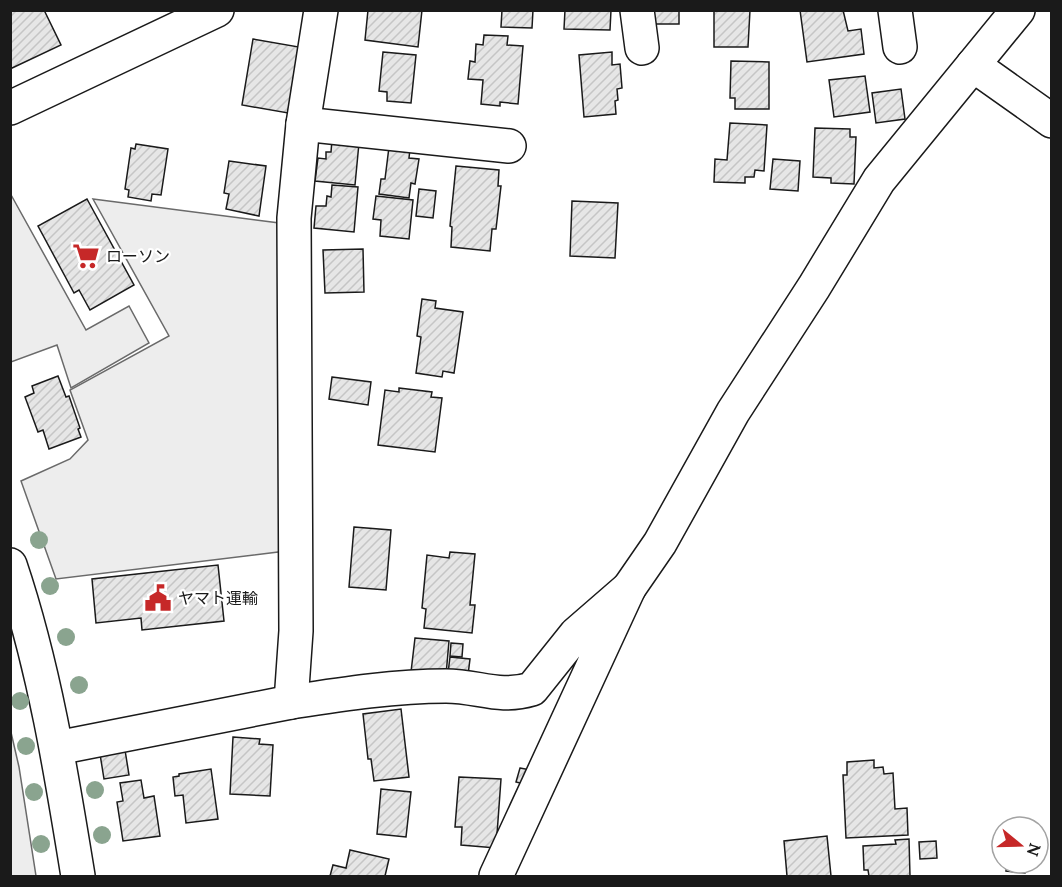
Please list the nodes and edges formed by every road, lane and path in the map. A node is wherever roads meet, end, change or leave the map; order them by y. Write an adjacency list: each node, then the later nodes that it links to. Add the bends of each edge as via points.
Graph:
1 (217, 10): 9 (street)
2 (321, 10): 11 (street)
3 (637, 10): 7 (street)
4 (895, 10): 6 (street)
5 (1018, 10): 8 (street)
6 (900, 47)
7 (642, 48)
8 (973, 65): 10 (street); 14 (street, via 879,180 733,412 660,543)
9 (10, 108)
10 (1052, 121)
11 (303, 124): 12 (street); 15 (street, via 294,218 296,631)
12 (509, 146)
13 (10, 565): 16 (street, via 41,670)
14 (629, 588): 15 (street, via 576,634 532,689 505,694 450,686 396,687); 18 (street)
15 (291, 702): 16 (street)
16 (57, 747): 17 (street)
17 (78, 876)
18 (496, 876)

